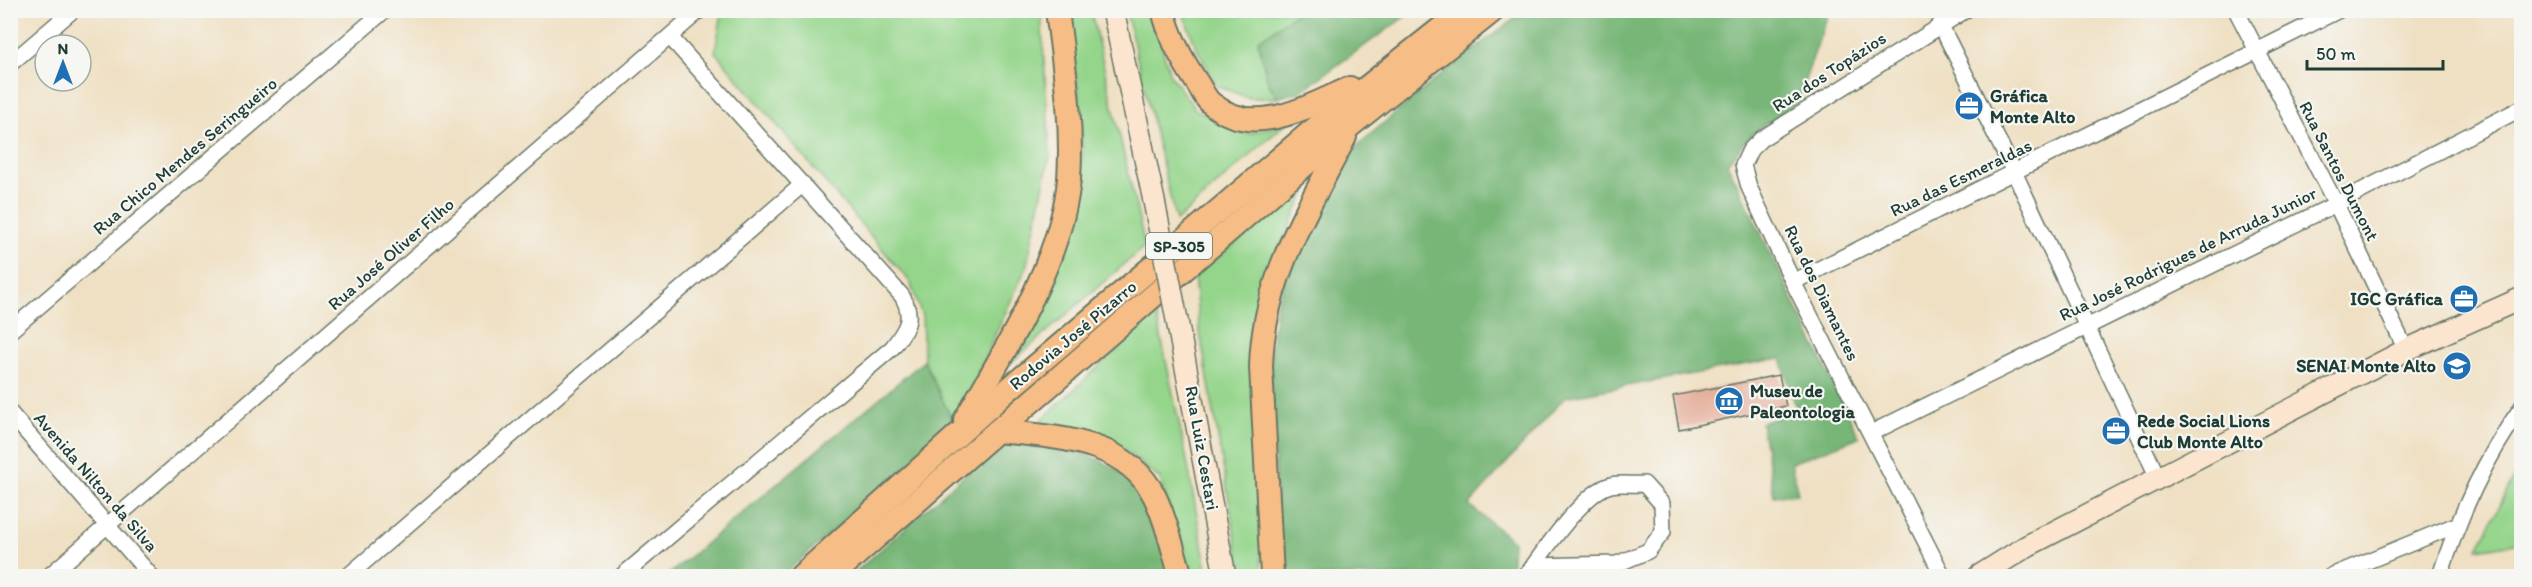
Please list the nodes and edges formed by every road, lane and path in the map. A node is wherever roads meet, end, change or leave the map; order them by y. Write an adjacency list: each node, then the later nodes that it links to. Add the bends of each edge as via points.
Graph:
1 (73, 10): 15 (street)
2 (385, 10): 26 (street, Rua Chico Mendes Seringueiro)
3 (700, 10): 13 (street, Rua José Oliver Filho)
4 (1057, 10): 32 (main road, via 1071,138 1069,181 1062,214 1034,291)
5 (1113, 10): 44 (street, Rua Luiz Cestari, bridge, via 1154,201)
6 (1163, 10): 16 (main road, via 1185,65 1211,104 1251,120 1276,117 1316,104)
7 (1464, 10): 16 (main road, Rodovia José Pizarro / SP-305)
8 (1494, 10): 18 (main road, Rodovia José Pizarro / SP-305)
9 (1966, 10): 12 (street, Rua dos Topázios)
10 (2236, 10): 14 (street, Rua Santos Dumont)
11 (2339, 10): 14 (street, Rua das Esmeraldas)
12 (1940, 24): 19 (street); 21 (street, Rua dos Topázios, via 1761,139 1743,165)
13 (670, 37): 20 (street); 35 (street, Rua José Oliver Filho)
14 (2256, 53): 19 (street, Rua das Esmeraldas); 22 (street, Rua Santos Dumont)
15 (10, 64)
16 (1386, 71): 32 (main road, Rodovia José Pizarro / SP-305)
17 (2522, 108): 22 (street, Rua José Rodrigues de Arruda Junior)
18 (1350, 126): 30 (main road, Rodovia José Pizarro / SP-305); 45 (main road, via 1282,261 1262,335)
19 (2015, 174): 23 (street, Rua das Esmeraldas); 25 (street)
20 (803, 184): 39 (street); 40 (street, via 902,296 909,312 907,329 892,348)
21 (1749, 187): 23 (street, Rua dos Diamantes)
22 (2336, 204): 25 (street, Rua José Rodrigues de Arruda Junior); 27 (street, Rua Santos Dumont)
23 (1793, 282): 31 (street, Rua dos Diamantes)
24 (2522, 298): 27 (street)
25 (2086, 326): 31 (street, Rua José Rodrigues de Arruda Junior); 33 (street)
26 (10, 331)
27 (2406, 350): 33 (street)
28 (2522, 407): 34 (street, via 2497,443)
29 (10, 413): 35 (street, Avenida Nilton da Silva)
30 (997, 431): 42 (main road, Rodovia José Pizarro / SP-305); 43 (main road, via 1084,442 1139,473 1155,497)
31 (1870, 433): 46 (street, Rua dos Diamantes)
32 (957, 435): 41 (main road, Rodovia José Pizarro / SP-305)
33 (2159, 480): 47 (street, via 2027,546)
34 (2456, 525): 48 (street); 49 (street)
35 (107, 526): 37 (street, Rua José Oliver Filho); 38 (street, Avenida Nilton da Silva)
36 (1530, 571): 36 (street, via 1572,514 1609,485 1644,484 1662,504 1663,532 1648,551 1617,564)
37 (49, 576)
38 (152, 576)
39 (348, 576)
40 (622, 576)
41 (801, 576)
42 (832, 576)
43 (1181, 576)
44 (1225, 576)
45 (1272, 576)
46 (1943, 576)
47 (1979, 576)
48 (2331, 576)
49 (2440, 576)

